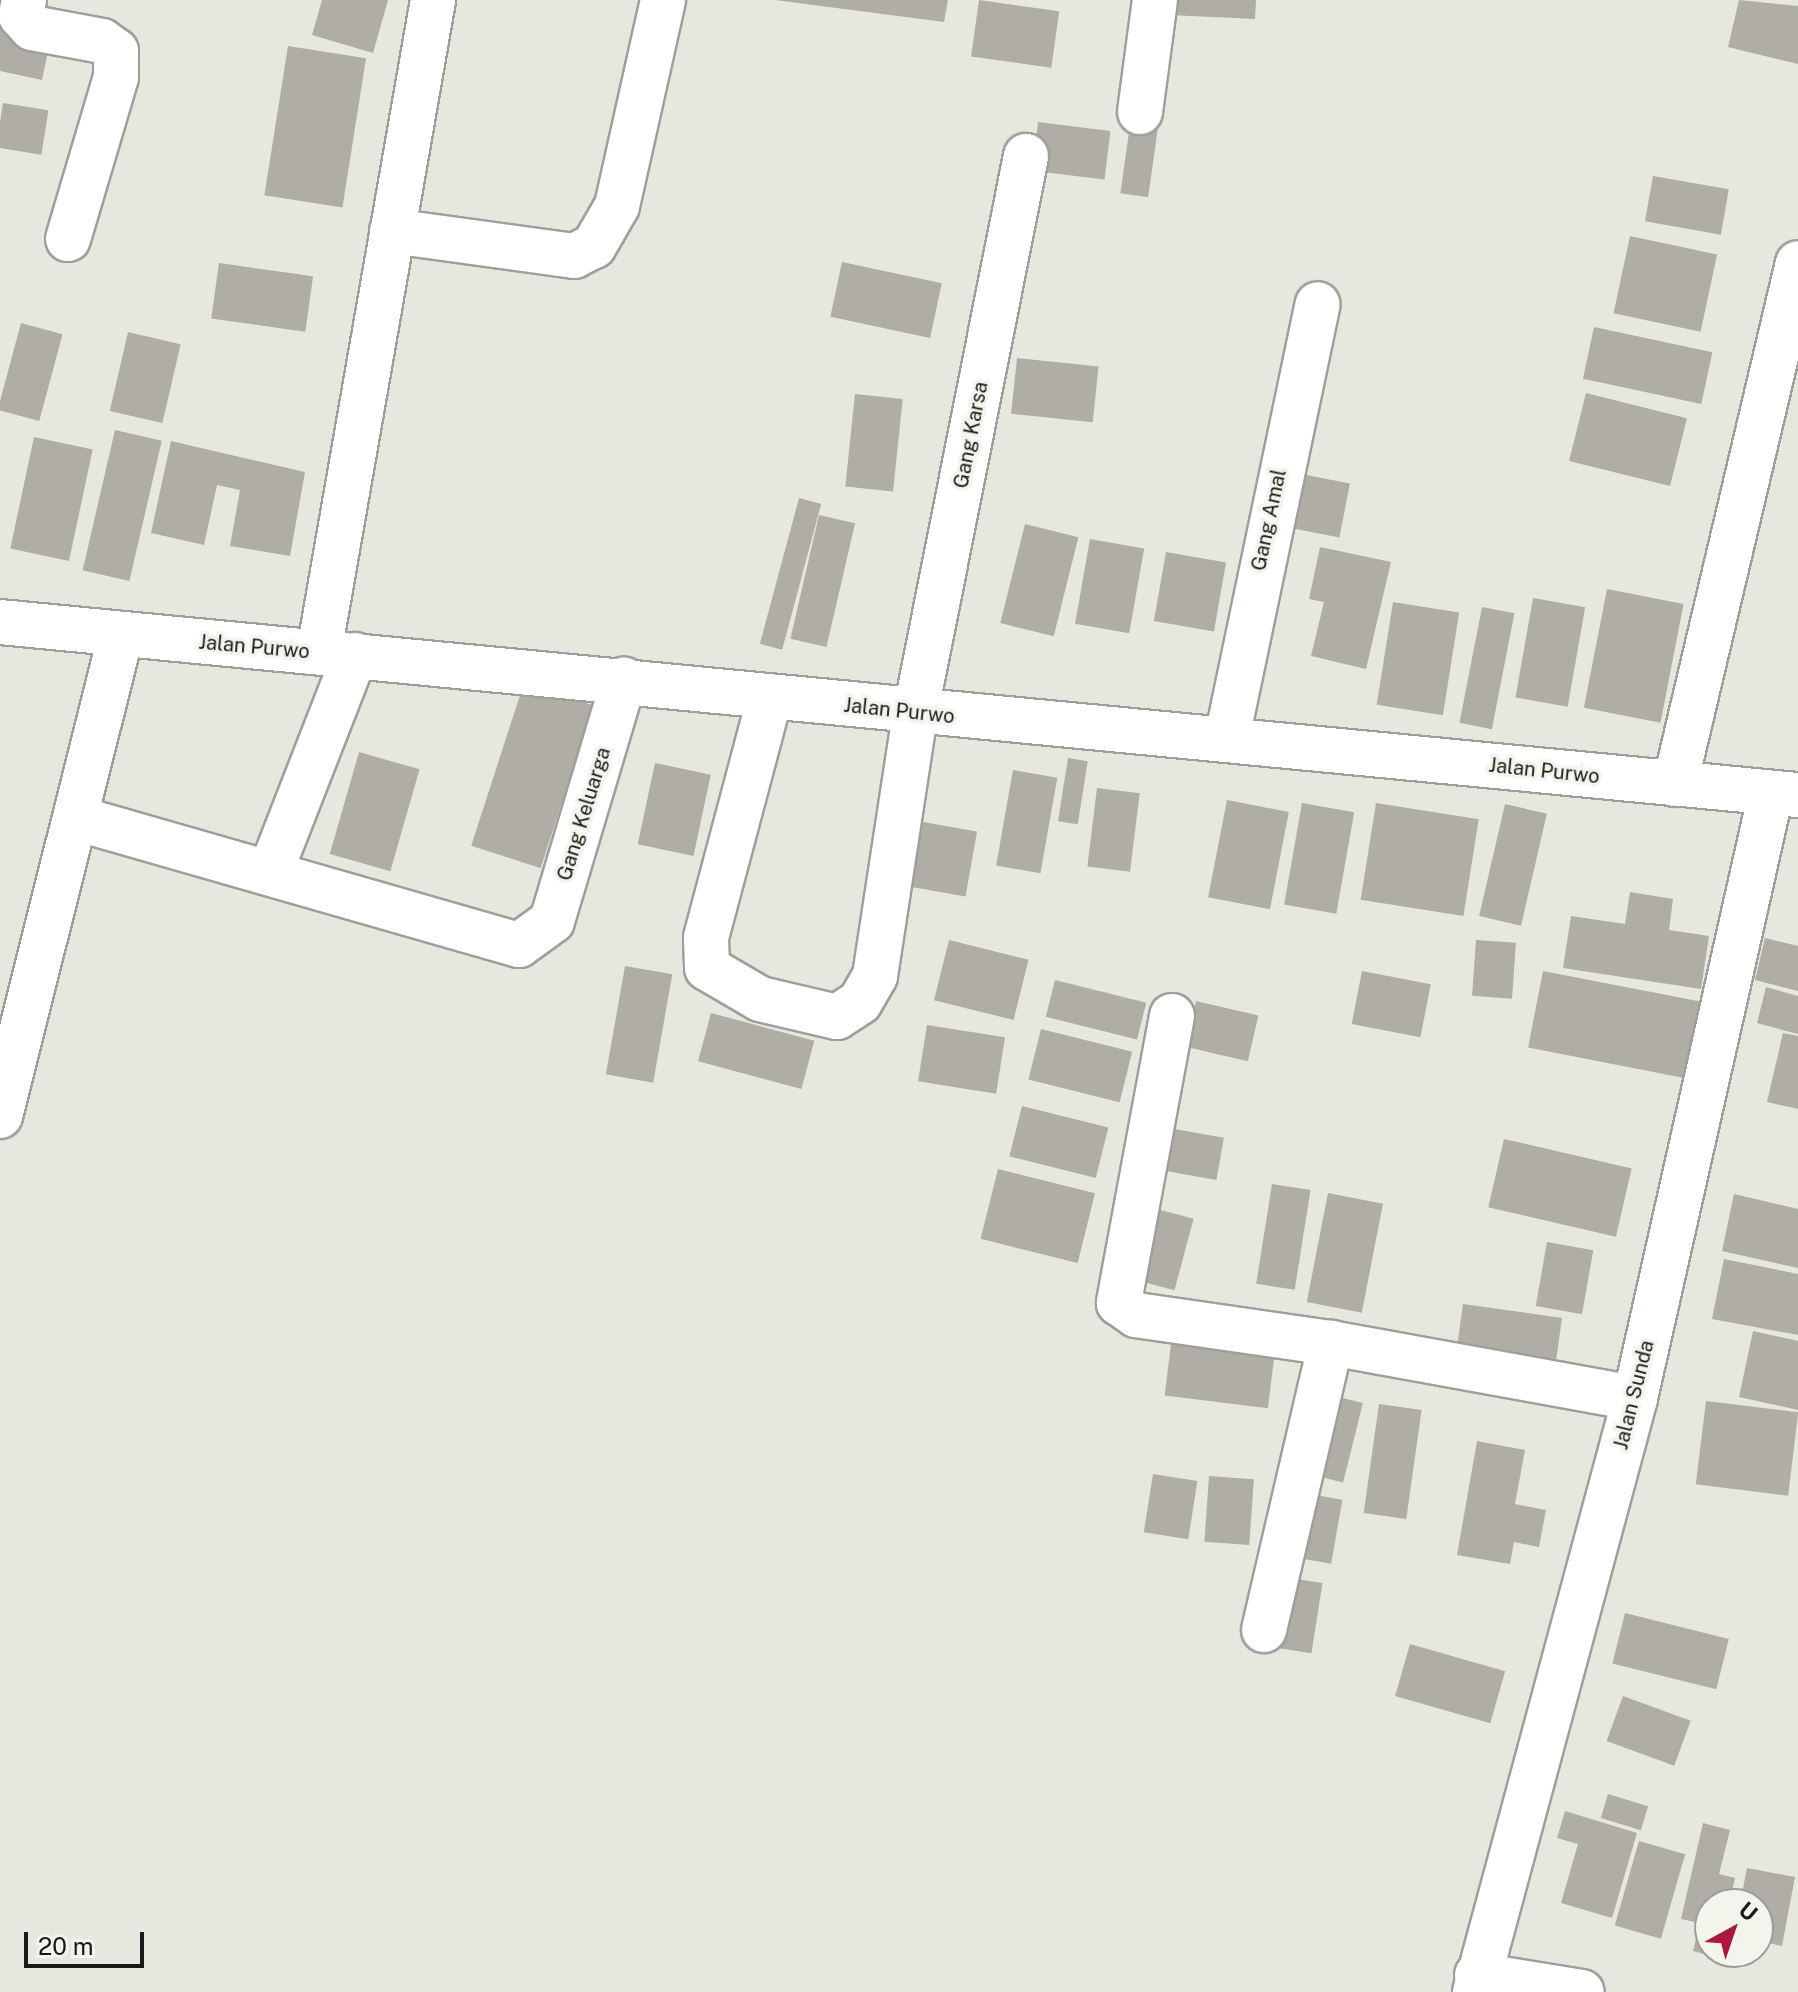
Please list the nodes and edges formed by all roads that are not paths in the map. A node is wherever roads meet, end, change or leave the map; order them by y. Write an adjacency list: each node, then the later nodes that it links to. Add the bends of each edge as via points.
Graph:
1 (24, 0): 8 (street, via 21,16 32,28 102,41 116,51 116,77)
2 (433, 0): 7 (street)
3 (663, 0): 7 (street, via 617,206 594,246 574,256)
4 (1155, 0): 5 (street)
5 (1140, 112)
6 (1026, 156): 17 (street, Gang Karsa)
7 (392, 231): 14 (street)
8 (68, 239)
9 (1798, 263): 19 (street)
10 (355, 282): 14 (street)
11 (1318, 304): 18 (street, Gang Amal)
12 (0, 622): 13 (street, Jalan Purwo)
13 (121, 634): 14 (street, Jalan Purwo); 21 (street)
14 (323, 653): 15 (street, Jalan Purwo); 22 (street)
15 (624, 680): 16 (street, Jalan Purwo); 22 (street, Gang Keluarga, via 552,921 532,941 506,945)
16 (770, 697): 17 (street, Jalan Purwo); 17 (street, Gang Karsa, via 706,938 707,968 760,999 825,1019 860,1002 875,976)
17 (915, 715): 18 (street, Jalan Purwo)
18 (1227, 738): 19 (street, Jalan Purwo)
19 (1675, 784): 20 (street, Jalan Purwo)
20 (1784, 794): 26 (street, Jalan Sunda)
21 (76, 818): 22 (street); 24 (street)
22 (270, 873)
23 (1172, 1016): 25 (street, via 1119,1303 1136,1315)
24 (0, 1116)
25 (1331, 1343): 26 (street); 27 (street)
26 (1635, 1398): 28 (street, Jalan Sunda)
27 (1264, 1630)
28 (1476, 1984): 29 (street)
29 (1582, 1992)

